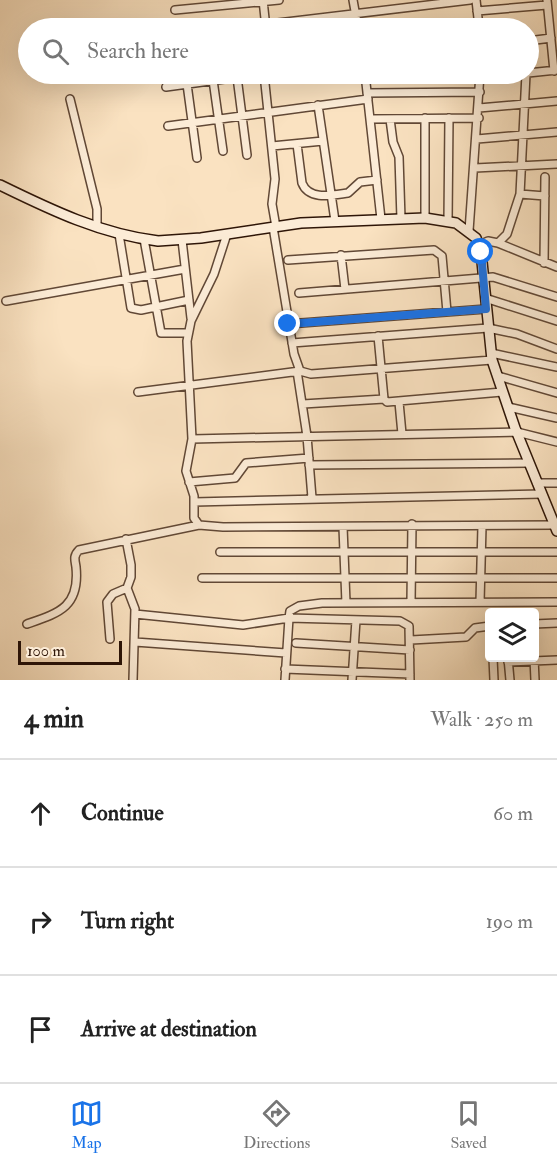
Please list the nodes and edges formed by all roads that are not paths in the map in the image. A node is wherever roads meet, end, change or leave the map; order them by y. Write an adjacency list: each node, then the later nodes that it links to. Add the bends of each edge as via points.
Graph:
1 (279, 0): 5 (street)
2 (353, 0): 9 (street)
3 (470, 0): 9 (street)
4 (476, 0): 8 (street)
5 (263, 1): 7 (street); 12 (street)
6 (547, 2): 8 (street); 11 (street)
7 (175, 10)
8 (477, 11): 15 (street)
9 (356, 15): 13 (street); 14 (street)
10 (557, 16): 11 (street)
11 (549, 17): 16 (street)
12 (265, 18)
13 (334, 18)
14 (356, 18)
15 (478, 18)
16 (553, 42): 17 (street)
17 (556, 70): 18 (street)
18 (539, 72)
19 (187, 84): 26 (street); 42 (street)
20 (214, 84): 39 (street)
21 (238, 84): 35 (street)
22 (264, 84): 34 (street)
23 (366, 84): 28 (street)
24 (480, 84): 27 (street)
25 (525, 84): 31 (street)
26 (166, 87)
27 (480, 92): 28 (street); 33 (street)
28 (368, 96): 32 (street); 40 (street)
29 (70, 99): 67 (street, via 97,209)
30 (557, 101): 31 (street)
31 (523, 104): 33 (street); 45 (street)
32 (318, 105): 34 (street); 47 (street)
33 (479, 108): 38 (street)
34 (268, 112): 35 (street); 49 (street)
35 (242, 116): 39 (street); 51 (street)
36 (425, 118): 37 (street); 41 (street); 62 (street)
37 (449, 118): 38 (street); 66 (street)
38 (478, 118): 46 (street)
39 (218, 119): 42 (street); 50 (street)
40 (370, 119): 41 (street); 57 (street)
41 (390, 119): 64 (street, via 399,157)
42 (192, 123): 43 (street); 52 (street)
43 (168, 126)
44 (557, 132): 45 (street)
45 (521, 134): 46 (street); 54 (street)
46 (477, 139): 55 (street)
47 (323, 141): 48 (street); 60 (street)
48 (297, 144): 49 (street); 60 (street, via 304,188 314,194)
49 (272, 146): 68 (street)
50 (223, 150)
51 (248, 155)
52 (197, 158)
53 (557, 164): 54 (street)
54 (521, 167): 55 (street); 59 (street)
55 (475, 168): 69 (street)
56 (545, 177): 61 (street)
57 (377, 180): 60 (street, via 360,182 351,192); 63 (street)
58 (0, 185): 67 (main road)
59 (520, 194): 61 (street); 74 (street, via 507,234)
60 (331, 195): 65 (street)
61 (545, 196): 78 (street)
62 (425, 218): 64 (main road); 66 (main road)
63 (381, 219): 64 (main road); 65 (main road)
64 (401, 219)
65 (335, 221): 68 (main road)
66 (448, 221): 69 (main road)
67 (97, 227): 70 (main road)
68 (274, 227): 71 (main road); 96 (street)
69 (469, 231): 75 (main road)
70 (119, 234): 72 (main road); 83 (street)
71 (227, 234): 73 (main road); 94 (street, via 214,274)
72 (144, 239): 73 (main road); 81 (street)
73 (182, 240): 80 (street)
74 (498, 243): 75 (street, via 488,241); 78 (street)
75 (479, 245): 82 (main road)
76 (341, 255): 77 (street); 84 (street, via 434,250 442,256); 85 (street)
77 (288, 260)
78 (544, 263): 79 (street)
79 (557, 267)
80 (185, 269): 81 (street); 89 (street)
81 (149, 276): 83 (street); 91 (street)
82 (484, 278): 84 (street); 87 (street, via 496,277); 88 (main road)
83 (124, 280): 90 (street); 91 (street, via 131,308)
84 (445, 281): 85 (street); 93 (street)
85 (345, 289): 86 (street)
86 (299, 293)
87 (557, 297)
88 (485, 298): 92 (main road); 95 (street)
89 (189, 300): 91 (street); 94 (street)
90 (6, 301)
91 (155, 308): 98 (street, via 161,333)
92 (486, 309): 93 (street); 97 (main road)
93 (447, 312): 96 (street)
94 (191, 321): 98 (street)
95 (557, 321)
96 (288, 324): 100 (street)
97 (488, 328): 99 (street); 101 (street); 102 (main road)
98 (188, 333): 107 (street)
99 (378, 336): 100 (street); 105 (street)
100 (292, 343): 104 (street)
101 (557, 349)
102 (492, 356): 103 (street); 105 (street); 106 (main road)
103 (557, 367)
104 (299, 371): 105 (street); 107 (street); 113 (street)
105 (382, 371): 111 (street)
106 (498, 376): 109 (main road); 110 (street)
107 (190, 387): 108 (street); 119 (street)
108 (138, 392)
109 (502, 392): 112 (street); 114 (main road)
110 (557, 393)
111 (384, 399): 112 (street); 113 (street)
112 (399, 402): 117 (street)
113 (303, 404): 118 (street)
114 (508, 407): 115 (street); 116 (main road)
115 (557, 418)
116 (517, 432): 117 (street); 120 (street); 122 (main road)
117 (402, 434): 118 (street)
118 (307, 436): 119 (street); 121 (street)
119 (192, 439): 124 (street, via 187,459)
120 (557, 442)
121 (309, 461): 122 (street); 124 (street, via 246,463 235,478); 127 (street)
122 (529, 463): 125 (main road)
123 (556, 481): 125 (street)
124 (189, 482): 128 (street)
125 (537, 483): 126 (main road)
126 (542, 494): 127 (street); 130 (main road)
127 (312, 498): 128 (street)
128 (194, 502): 131 (street, via 194,518)
129 (412, 524): 132 (street); 133 (street); 135 (street)
130 (555, 524): 132 (street)
131 (199, 525): 133 (street); 134 (street)
132 (482, 526): 138 (street)
133 (344, 527): 137 (street)
134 (126, 539): 145 (street, via 131,577); 154 (street, via 79,550 74,557 77,587 73,597 60,612)
135 (411, 551): 137 (street); 138 (street); 140 (street)
136 (220, 552): 137 (street)
137 (345, 552): 143 (street)
138 (481, 552): 139 (street); 141 (street)
139 (557, 552)
140 (411, 577): 141 (street); 143 (street); 146 (street)
141 (480, 577): 144 (street); 147 (street)
142 (202, 578): 143 (street)
143 (346, 578): 149 (street)
144 (557, 578)
145 (127, 588): 150 (street); 157 (street, via 113,594 107,603)
146 (411, 602): 147 (street); 149 (street)
147 (480, 602): 148 (street)
148 (557, 602)
149 (346, 603): 151 (street, via 299,606 290,611)
150 (135, 614): 151 (street, via 243,625); 159 (street)
151 (289, 618): 152 (street); 163 (street)
152 (356, 620): 158 (street, via 406,622); 161 (street)
153 (557, 623): 155 (street)
154 (27, 624)
155 (539, 624)
156 (485, 627): 158 (street, via 475,628 466,637)
157 (110, 639)
158 (411, 640): 162 (street)
159 (135, 642): 163 (street); 172 (street)
160 (296, 643): 161 (street)
161 (354, 647): 162 (street); 170 (street)
162 (411, 650): 171 (street)
163 (286, 653): 169 (street)
164 (539, 659): 165 (street)
165 (557, 660)
166 (493, 662): 174 (street)
167 (508, 662): 175 (street)
168 (534, 662): 176 (street)
169 (285, 669): 170 (street); 173 (street)
170 (352, 676): 171 (street)
171 (410, 677)
172 (134, 680)
173 (285, 680)
174 (494, 680)
175 (510, 680)
176 (535, 680)

